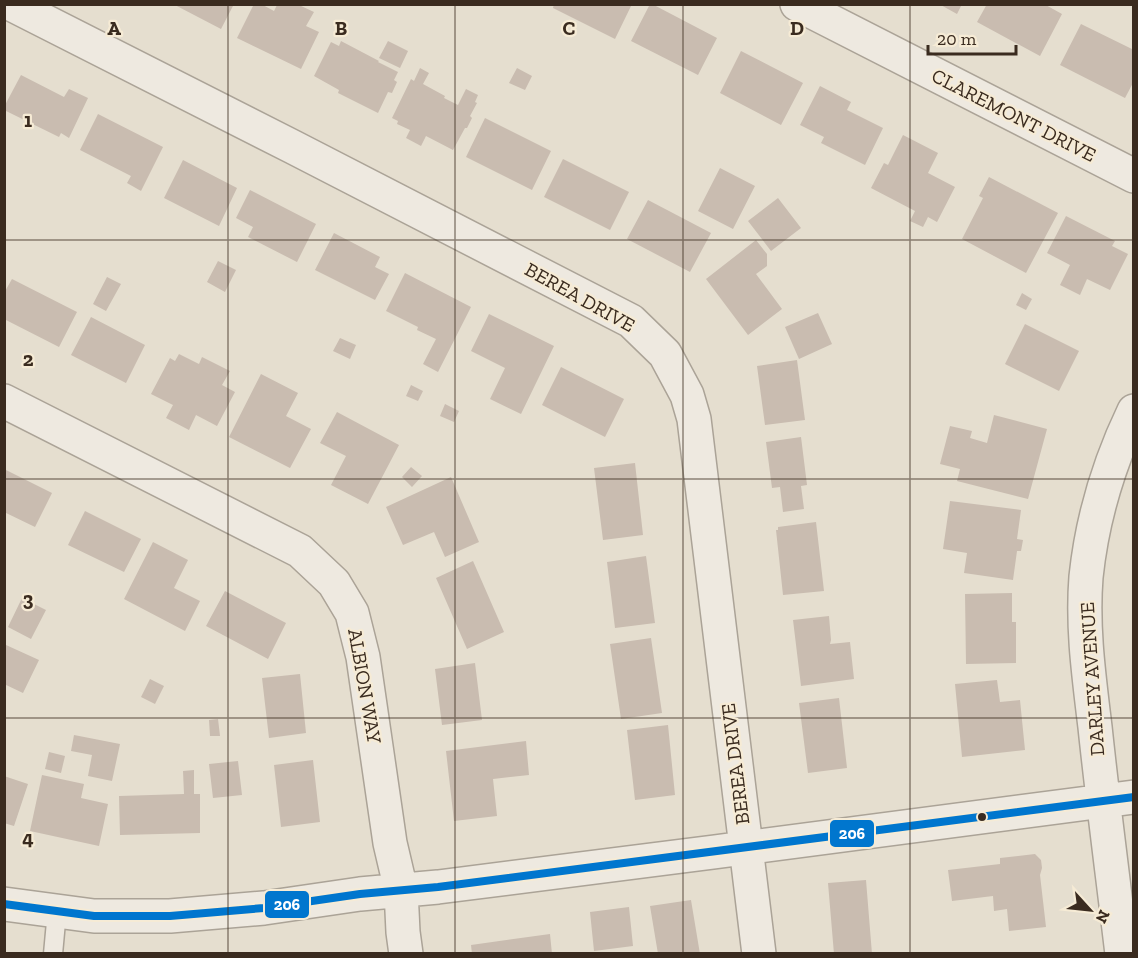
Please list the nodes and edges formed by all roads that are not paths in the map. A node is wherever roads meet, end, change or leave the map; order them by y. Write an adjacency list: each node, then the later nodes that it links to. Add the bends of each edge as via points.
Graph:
1 (11, 4): 7 (street, BEREA DRIVE, via 631,321 665,354 687,395 694,419)
2 (797, 4): 3 (street, CLAREMONT DRIVE)
3 (1134, 176)
4 (4, 401): 8 (street, ALBION WAY, via 300,551 334,583 352,613 363,657 390,843)
5 (1134, 411): 6 (street, DARLEY AVENUE, via 1110,467 1095,522 1086,578 1085,634)
6 (1118, 799): 7 (street); 14 (street, DARLEY AVENUE)
7 (746, 848): 8 (street); 13 (street, BEREA DRIVE)
8 (401, 890): 10 (street, via 170,916 94,916); 12 (street, ALBION WAY)
9 (4, 904): 10 (street)
10 (57, 910): 11 (lane)
11 (53, 954)
12 (406, 954)
13 (759, 954)
14 (1122, 954)

